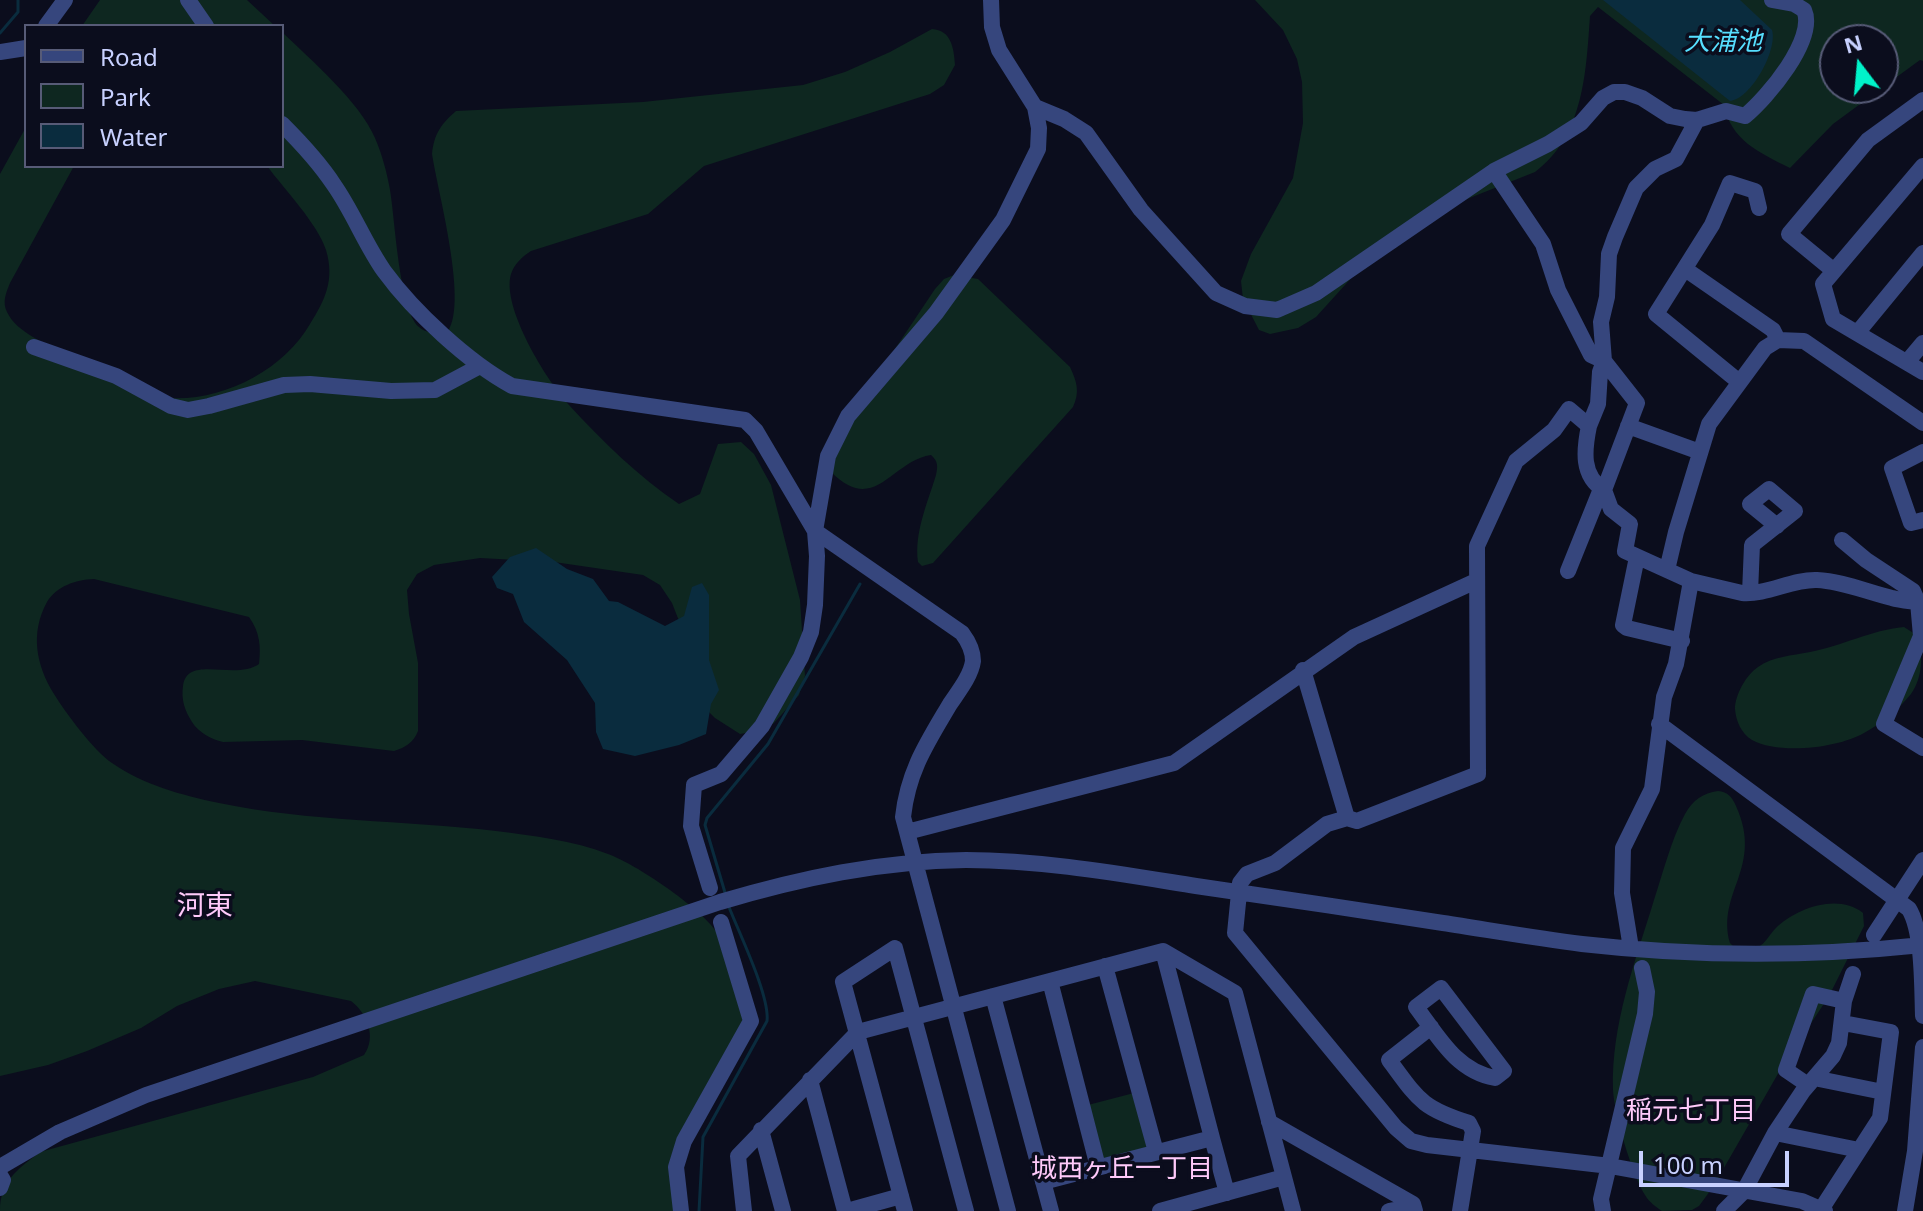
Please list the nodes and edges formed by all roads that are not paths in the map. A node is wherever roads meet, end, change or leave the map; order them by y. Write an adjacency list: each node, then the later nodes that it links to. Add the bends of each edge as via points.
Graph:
1 (65, 0): 5 (street)
2 (188, 0): 6 (street)
3 (991, 0): 10 (street, via 999,50)
4 (1772, 0): 11 (street, via 1800,6 1806,14 1791,61 1769,94 1745,116 1726,111)
5 (47, 24)
6 (205, 24)
7 (24, 48): 8 (street)
8 (0, 52)
9 (1923, 100): 18 (street, via 1868,140 1789,234)
10 (1035, 107): 14 (street, via 1086,133 1141,210 1216,293 1265,310 1316,293); 36 (street, via 1038,149 1019,191 936,313 848,416 828,456)
11 (1697, 120): 14 (street, via 1670,116 1642,98 1614,92 1581,123); 23 (street, via 1676,159 1655,169 1636,188 1615,237 1601,322)
12 (284, 126): 25 (street, via 335,186 385,273)
13 (1923, 166): 18 (street)
14 (1494, 171): 23 (street, via 1543,244 1558,290 1591,355)
15 (1759, 208): 17 (street, via 1755,191 1730,183)
16 (1923, 253): 19 (street)
17 (1685, 269): 20 (street, via 1773,330); 27 (street, via 1656,314)
18 (1834, 271): 19 (street, via 1823,284 1833,319)
19 (1858, 332): 24 (street)
20 (1778, 340): 27 (street); 28 (street, via 1804,341)
21 (1923, 343): 24 (street)
22 (34, 347): 25 (street, via 116,376 188,410 284,385 435,390)
23 (1604, 361): 29 (street); 30 (street, via 1637,403)
24 (1907, 362): 26 (street)
25 (480, 366): 36 (street, via 512,386 745,420)
26 (1923, 372)
27 (1738, 381): 31 (street, via 1709,424)
28 (1923, 423)
29 (1589, 426): 33 (street, via 1585,459 1591,481); 41 (street, via 1569,409 1554,430 1516,461 1477,546)
30 (1628, 426): 31 (street); 33 (street)
31 (1700, 452): 39 (street)
32 (1923, 452): 34 (street, via 1892,468 1911,523)
33 (1603, 490): 38 (street, via 1611,509 1630,524 1625,551); 40 (street)
34 (1923, 520)
35 (1777, 526): 43 (street, via 1752,545)
36 (815, 531): 50 (street, via 962,633 972,653 970,671 910,777 903,817); 53 (street, via 815,605 801,657 762,726 721,774 694,785 691,826)
37 (1842, 540): 44 (street, via 1913,591)
38 (1637, 557): 39 (street); 45 (street, via 1623,625)
39 (1667, 570): 42 (street)
40 (1568, 571)
41 (1476, 581): 46 (street, via 1354,637); 49 (street, via 1478,774 1357,821)
42 (1691, 581): 43 (street); 45 (street)
43 (1750, 593): 44 (street, via 1792,582 1833,581)
44 (1921, 603): 48 (street, via 1921,636 1884,724)
45 (1682, 641): 47 (street)
46 (1303, 670): 49 (street); 50 (street, via 1174,763)
47 (1659, 724): 55 (street); 59 (street, via 1652,789 1623,848 1622,893)
48 (1923, 748)
49 (1347, 818): 54 (street, via 1327,824 1275,863 1247,874)
50 (907, 832): 52 (street)
51 (1923, 860): 55 (street)
52 (914, 862): 54 (street, via 1013,862); 67 (street); 85 (street, via 861,867 770,887 578,949 117,1106)
53 (710, 888)
54 (1239, 892): 59 (street); 83 (street, via 1235,933 1396,1128 1411,1141)
55 (1897, 897): 57 (street); 58 (street, via 1915,916)
56 (721, 922): 96 (street, via 751,1021 681,1149 676,1167)
57 (1874, 935)
58 (1921, 945): 59 (street, via 1735,954); 68 (street)
59 (1631, 948)
60 (1163, 951): 61 (street); 77 (street, via 1235,993); 80 (street)
61 (1105, 966): 64 (street); 82 (street)
62 (1642, 968): 84 (street, via 1645,1014)
63 (1853, 974): 66 (street)
64 (1050, 981): 65 (street); 86 (street)
65 (993, 996): 67 (street); 89 (street)
66 (1844, 1001): 70 (street); 75 (street, via 1813,994 1786,1070)
67 (953, 1006): 69 (street); 101 (street)
68 (1923, 1016)
69 (914, 1017): 72 (street); 72 (street, via 895,948 843,982); 100 (street)
70 (1843, 1023): 75 (street, via 1833,1056); 76 (street, via 1891,1032)
71 (1431, 1027): 71 (street, via 1464,1067 1495,1078 1504,1071 1441,988 1416,1007); 83 (street, via 1389,1060 1433,1111 1469,1123)
72 (858, 1032): 74 (street); 93 (street)
73 (1923, 1047): 109 (street)
74 (810, 1080): 78 (street); 99 (street)
75 (1811, 1082): 76 (street); 79 (street)
76 (1883, 1092): 81 (street, via 1880,1118)
77 (1269, 1122): 88 (street); 94 (street)
78 (761, 1130): 97 (street, via 738,1156); 98 (street)
79 (1775, 1133): 81 (street); 91 (street)
80 (1212, 1138): 82 (street); 92 (street)
81 (1859, 1150): 95 (street)
82 (1156, 1152): 86 (street)
83 (1469, 1152): 84 (street); 106 (street)
84 (1610, 1166): 91 (street); 107 (street)
85 (0, 1167)
86 (1098, 1167): 89 (street)
87 (0, 1175): 90 (street)
88 (1284, 1177): 92 (street); 104 (street)
89 (1043, 1182): 102 (street)
90 (0, 1188)
91 (1744, 1191): 95 (street); 108 (street)
92 (1227, 1193): 103 (street)
93 (903, 1204): 99 (street)
94 (1414, 1209): 105 (street)
95 (1823, 1210)
96 (681, 1211)
97 (744, 1211)
98 (783, 1211)
99 (846, 1211)
100 (964, 1211)
101 (1008, 1211)
102 (1051, 1211)
103 (1160, 1211)
104 (1293, 1211)
105 (1389, 1211)
106 (1460, 1211)
107 (1603, 1211)
108 (1724, 1211)
109 (1905, 1211)

